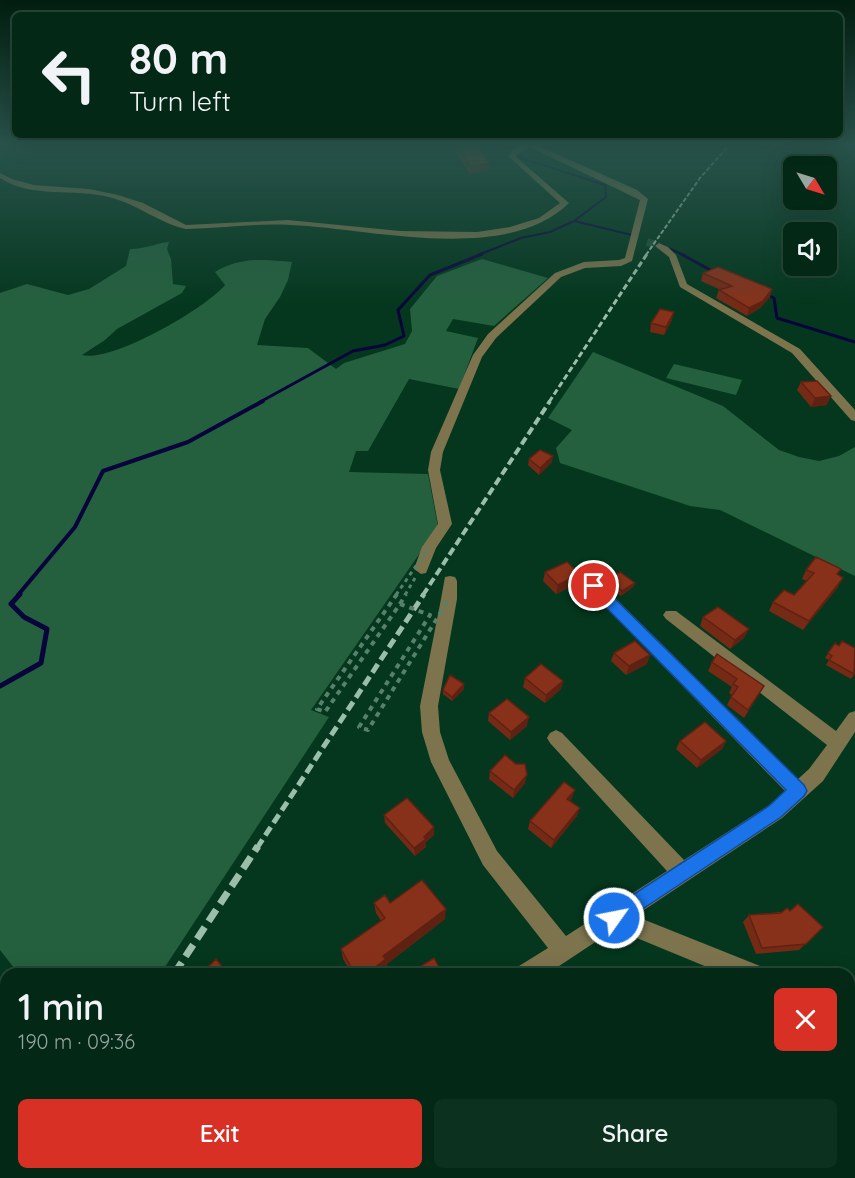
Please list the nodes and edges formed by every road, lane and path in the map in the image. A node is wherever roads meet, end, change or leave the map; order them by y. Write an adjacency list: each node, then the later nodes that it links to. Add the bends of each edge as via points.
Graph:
1 (117, 198): 2 (street, via 141,205 173,225 186,227 285,222 374,233 478,234 545,219 565,203)
2 (559, 198)
3 (643, 198): 6 (street, via 638,238 629,259 584,265 558,275 492,336 477,357 437,452 434,470 445,524)
4 (659, 246): 5 (street, via 675,257 683,285 796,351)
5 (855, 417)
6 (429, 547): 7 (street); 10 (path, bridge, via 317,709 325,712)
7 (421, 569): 10 (path)
8 (594, 586): 15 (street)
9 (450, 590): 10 (path, bridge, via 368,730 359,727 430,615); 18 (street, via 429,706 430,732 440,762 490,858)
10 (400, 604)
11 (671, 615): 14 (street)
12 (855, 718): 14 (street)
13 (556, 738): 16 (street)
14 (839, 744): 15 (street, via 816,775)
15 (798, 791): 16 (street, via 775,812)
16 (683, 873): 17 (street)
17 (614, 918): 18 (street); 20 (street)
18 (564, 951): 19 (street)
19 (537, 968)
20 (737, 968)

